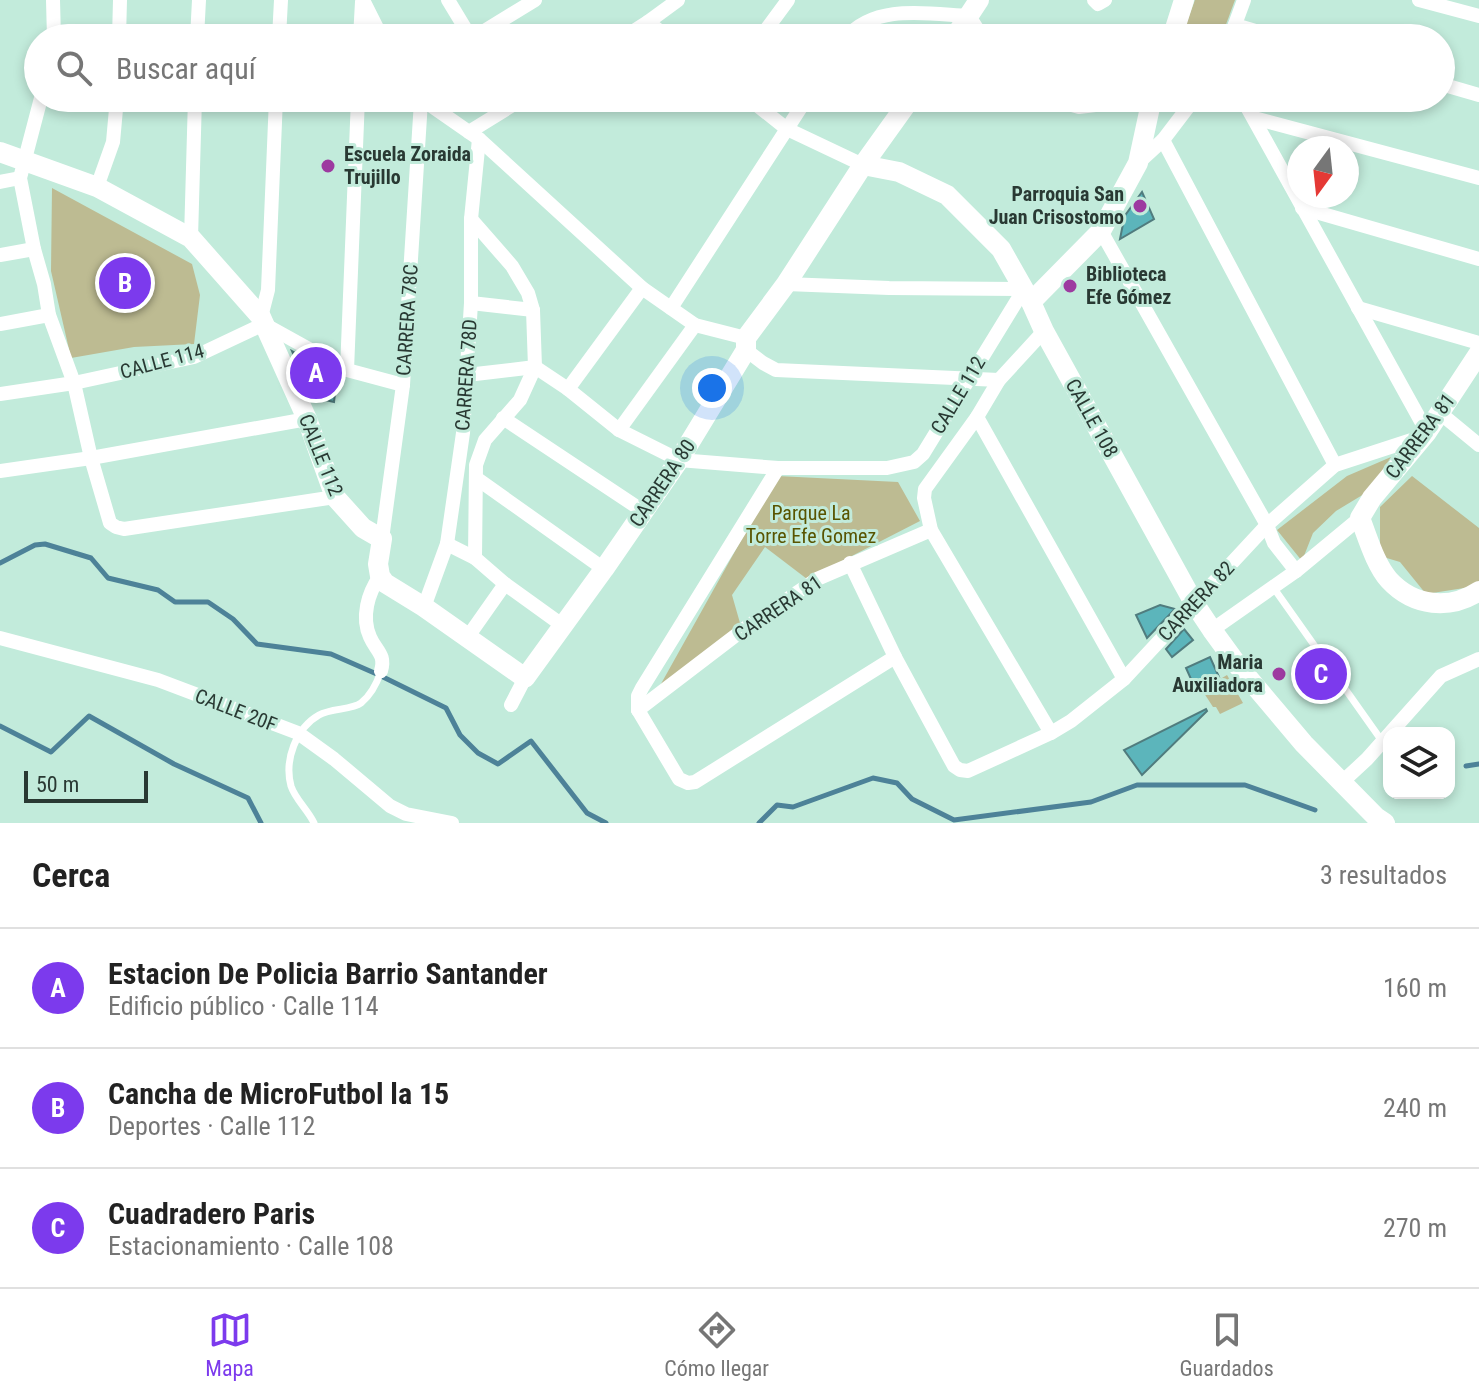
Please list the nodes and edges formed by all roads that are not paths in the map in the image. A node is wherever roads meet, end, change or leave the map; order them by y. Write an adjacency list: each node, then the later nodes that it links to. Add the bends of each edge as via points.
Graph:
1 (53, 0): 18 (street)
2 (120, 0): 19 (street)
3 (199, 0): 20 (street)
4 (281, 0): 21 (street)
5 (362, 0): 22 (street); 23 (street)
6 (448, 0): 24 (street)
7 (535, 0): 25 (street)
8 (678, 0): 17 (street)
9 (788, 0): 28 (street)
10 (1094, 0): 11 (street)
11 (1105, 0)
12 (1244, 0): 31 (street)
13 (1419, 0): 16 (street)
14 (1179, 2): 30 (street)
15 (974, 8): 29 (street, via 898,13)
16 (1479, 16)
17 (648, 22): 26 (street); 27 (street)
18 (54, 24)
19 (119, 24)
20 (198, 24)
21 (280, 24)
22 (361, 24)
23 (375, 24)
24 (463, 24)
25 (495, 24)
26 (645, 24)
27 (651, 24)
28 (770, 24)
29 (863, 24)
30 (1175, 24)
31 (1236, 24)
32 (1455, 88): 33 (street)
33 (1479, 95)
34 (38, 112): 55 (street)
35 (116, 112): 59 (street, via 113,142)
36 (195, 112): 63 (street)
37 (275, 112): 75 (street)
38 (357, 112): 83 (street)
39 (420, 112): 88 (street, CARRERA 78C)
40 (440, 112): 50 (street)
41 (505, 112): 50 (street)
42 (766, 112): 49 (street, CALLE 108)
43 (798, 112): 49 (street)
44 (901, 112): 54 (street, CARRERA 80)
45 (1149, 112): 53 (street)
46 (1184, 112): 51 (street)
47 (1250, 112): 48 (street)
48 (1254, 118): 56 (street); 57 (street)
49 (787, 129): 54 (street, CALLE 108); 71 (street)
50 (474, 135): 61 (street, CARRERA 78D); 68 (street)
51 (1163, 140): 53 (street); 100 (street)
52 (0, 152): 55 (street, CALLE 112)
53 (1138, 163): 62 (street)
54 (863, 165): 67 (street, CARRERA 80); 69 (street, CALLE 108, via 899,172 947,195 1001,249)
55 (23, 170): 58 (street); 59 (street, CALLE 112); 64 (street)
56 (1479, 178)
57 (1287, 180)
58 (0, 182)
59 (97, 187): 63 (street, CALLE 112)
60 (1302, 208): 66 (street); 72 (street)
61 (471, 219): 70 (street, CARRERA 78D); 73 (street, via 512,266)
62 (1101, 231): 69 (street); 107 (street)
63 (191, 238): 75 (street, CALLE 112)
64 (34, 249): 65 (street); 74 (street)
65 (0, 255)
66 (1479, 259)
67 (786, 284): 69 (street); 80 (street, CARRERA 80)
68 (642, 288): 71 (street); 89 (street)
69 (1028, 296): 78 (street, CALLE 108); 85 (street, CALLE 112)
70 (471, 303): 73 (street); 84 (street, CARRERA 78D)
71 (671, 308): 77 (street)
72 (1358, 308): 79 (street); 96 (street)
73 (533, 310): 82 (street)
74 (49, 315): 76 (street); 87 (street)
75 (263, 321): 83 (street); 87 (street, CALLE 114, via 194,357); 94 (street, CALLE 112)
76 (0, 324)
77 (695, 325): 80 (street); 95 (street)
78 (1044, 331): 86 (street); 119 (street, CALLE 108)
79 (1479, 343)
80 (746, 344): 85 (street, via 776,370); 99 (street, CARRERA 80)
81 (1479, 353): 91 (street, CARRERA 81)
82 (535, 367): 84 (street); 89 (street, CALLE 112); 93 (street, via 520,400)
83 (347, 370): 88 (street)
84 (467, 375): 110 (street, CARRERA 78D)
85 (967, 378): 86 (street); 101 (street, CALLE 112, via 914,462 887,468)
86 (999, 380): 92 (street)
87 (74, 383): 90 (street, CALLE 114); 98 (street)
88 (403, 385): 109 (street, CARRERA 78C)
89 (568, 389): 95 (street, CALLE 112)
90 (0, 394)
91 (1440, 413): 96 (street, CARRERA 81); 97 (street)
92 (977, 417): 108 (street, via 925,489); 129 (street)
93 (503, 418): 103 (street, via 485,440); 105 (street)
94 (307, 419): 98 (street); 104 (street, CALLE 112)
95 (619, 430): 99 (street, CALLE 112)
96 (1426, 434): 100 (street, CARRERA 82); 106 (street, CARRERA 81)
97 (1479, 445)
98 (91, 458): 102 (street); 104 (street, via 110,523 124,529)
99 (679, 460): 101 (street, CALLE 112); 105 (street, CARRERA 80)
100 (1335, 465): 107 (street, CARRERA 82)
101 (778, 468): 131 (street, via 642,688)
102 (0, 471)
103 (476, 478): 111 (street); 113 (street)
104 (335, 497): 109 (street, CALLE 112, via 363,528)
105 (643, 511): 113 (street, CARRERA 80)
106 (1360, 518): 114 (street, CARRERA 82); 118 (street, via 1389,579 1414,600 1443,604)
107 (1267, 525): 114 (street); 119 (street, CARRERA 82)
108 (931, 530): 112 (street, CARRERA 81); 133 (street)
109 (382, 539): 115 (street)
110 (447, 544): 111 (street); 120 (street, CARRERA 78D)
111 (475, 558): 116 (street)
112 (850, 563): 125 (street); 131 (street, CARRERA 81, via 748,626)
113 (604, 569): 121 (street, CARRERA 80)
114 (1296, 571): 117 (street, CARRERA 82)
115 (380, 576): 120 (street); 127 (street, via 365,608 369,635 383,658)
116 (505, 584): 121 (street); 124 (street)
117 (1273, 587): 122 (street, CARRERA 82); 134 (lane)
118 (1479, 591)
119 (1194, 603): 122 (street, CALLE 108); 129 (street, CARRERA 82)
120 (424, 607): 124 (street)
121 (562, 625): 128 (street, CARRERA 80)
122 (1212, 630): 135 (street, CALLE 108)
123 (0, 638): 132 (street, CALLE 20F, via 158,680)
124 (467, 638): 128 (street)
125 (895, 657): 131 (street, via 695,782 679,779); 133 (street, CARRERA 82, via 960,770)
126 (1478, 662): 134 (street, via 1441,676)
127 (381, 671): 132 (lane, via 359,705 318,715)
128 (525, 678): 130 (street, CARRERA 80)
129 (1124, 679): 133 (street, CARRERA 82)
130 (511, 705)
131 (638, 710)
132 (298, 733): 136 (street, CALLE 20F); 138 (lane, via 289,764 291,786)
133 (1051, 733)
134 (1382, 741): 135 (street)
135 (1341, 783): 137 (street, CALLE 108)
136 (405, 818): 139 (street, CALLE 20F)
137 (1377, 821)
138 (314, 823)
139 (452, 823)

